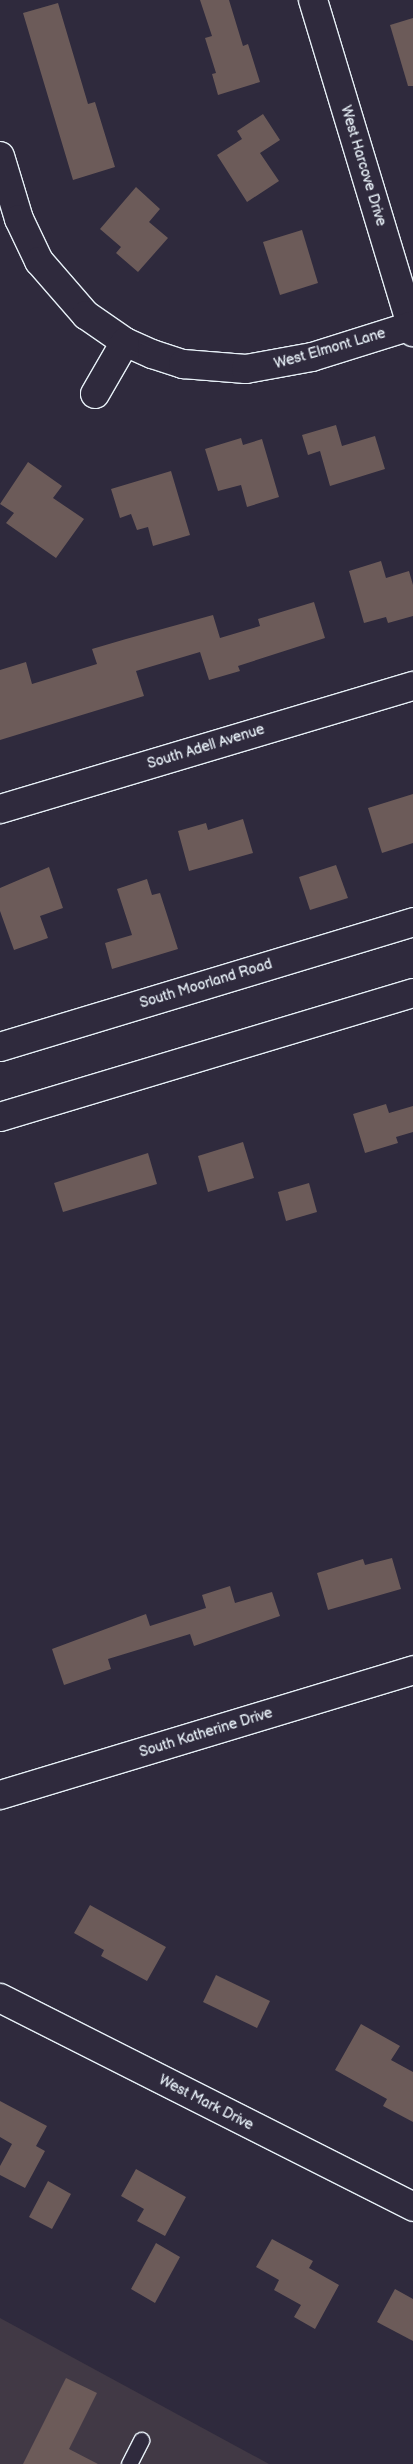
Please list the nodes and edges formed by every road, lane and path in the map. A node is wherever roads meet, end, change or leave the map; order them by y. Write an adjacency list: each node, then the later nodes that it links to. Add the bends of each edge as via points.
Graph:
1 (313, 0): 3 (street, West Harcove Drive)
2 (0, 156): 4 (street, West Elmont Lane, via 19,218 39,261 86,315)
3 (412, 329): 4 (street, West Elmont Lane, via 312,357 246,369 183,364)
4 (125, 342): 5 (street)
5 (95, 394)
6 (413, 686): 7 (street, South Adell Avenue)
7 (0, 809)
8 (413, 922): 10 (street, South Moorland Road)
9 (413, 993): 11 (street)
10 (0, 1047)
11 (0, 1117)
12 (413, 1670): 13 (street, South Katherine Drive)
13 (0, 1795)
14 (0, 1998): 15 (street, West Mark Drive)
15 (413, 2207)
16 (141, 2440): 17 (lane)
17 (129, 2464)

